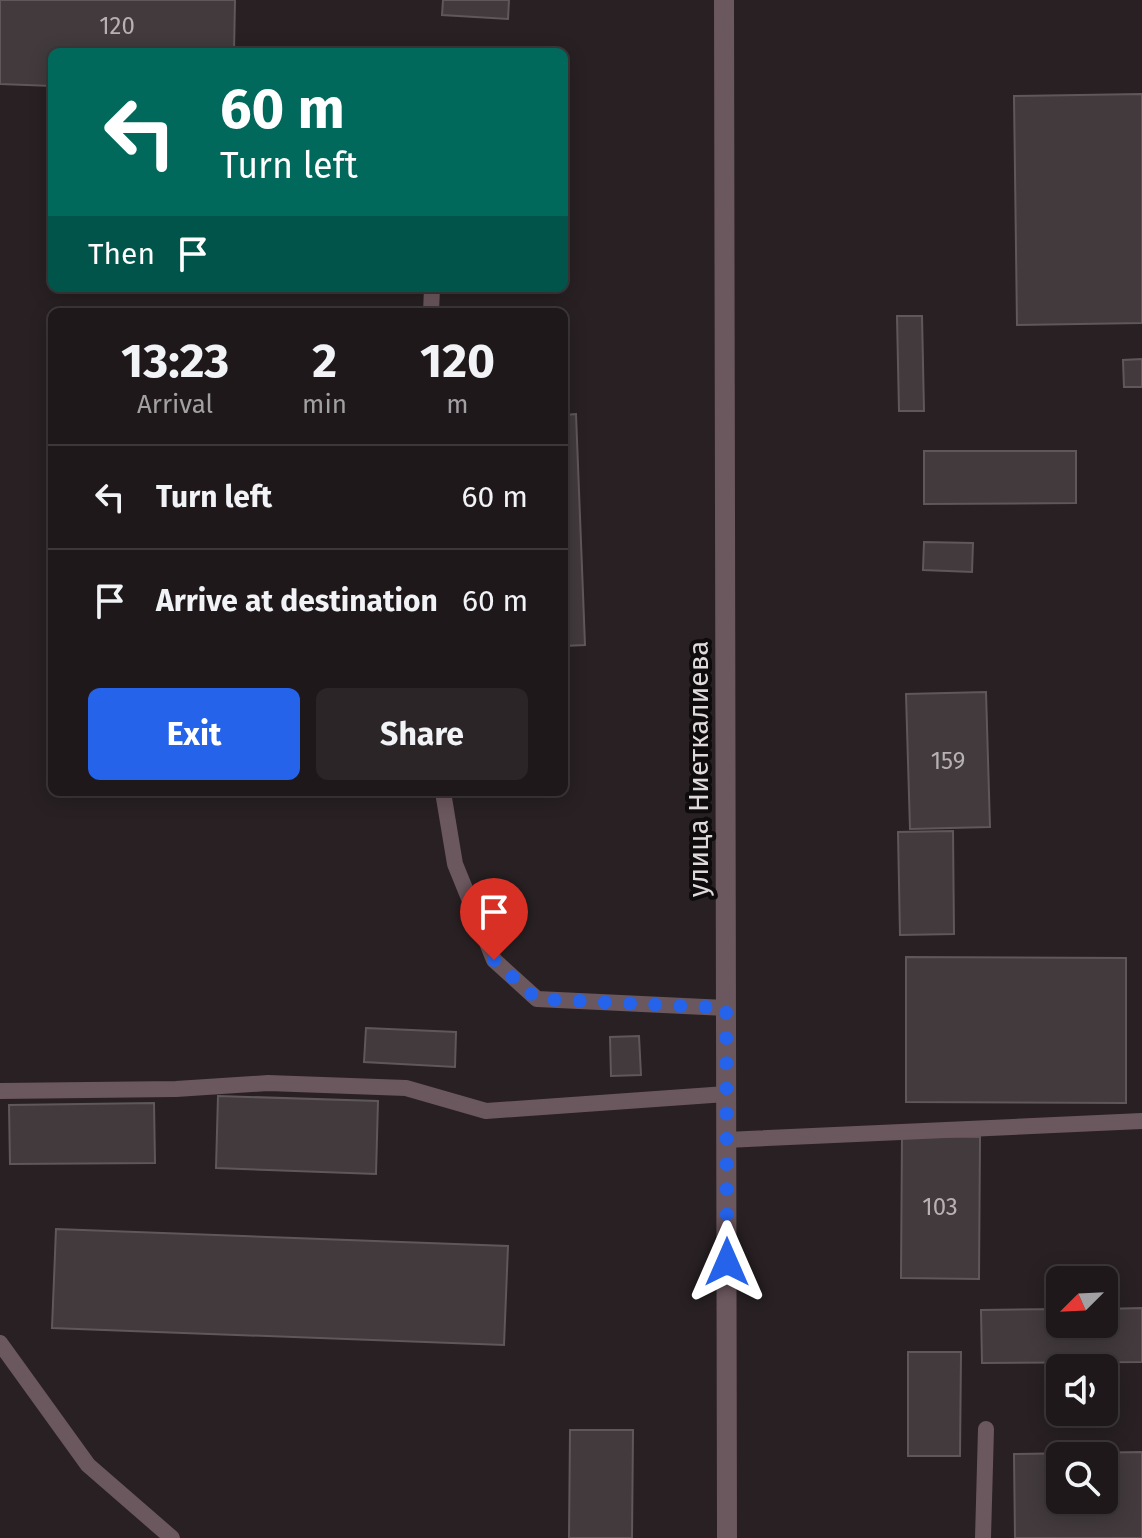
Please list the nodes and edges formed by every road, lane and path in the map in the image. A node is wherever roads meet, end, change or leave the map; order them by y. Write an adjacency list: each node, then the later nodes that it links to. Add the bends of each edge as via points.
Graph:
1 (724, 0): 3 (street, улица Ниеткалиева)
2 (444, 796): 3 (lane, via 455,864 494,960 537,999)
3 (726, 1008): 5 (street, улица Ниеткалиева)
4 (0, 1091): 5 (lane, via 268,1083 406,1088 486,1111)
5 (726, 1094): 7 (street, улица Ниеткалиева)
6 (1142, 1121): 7 (lane)
7 (726, 1140): 11 (street, улица Ниеткалиева)
8 (0, 1343): 10 (lane, via 88,1465)
9 (986, 1429): 12 (lane)
10 (172, 1538)
11 (727, 1538)
12 (983, 1538)

